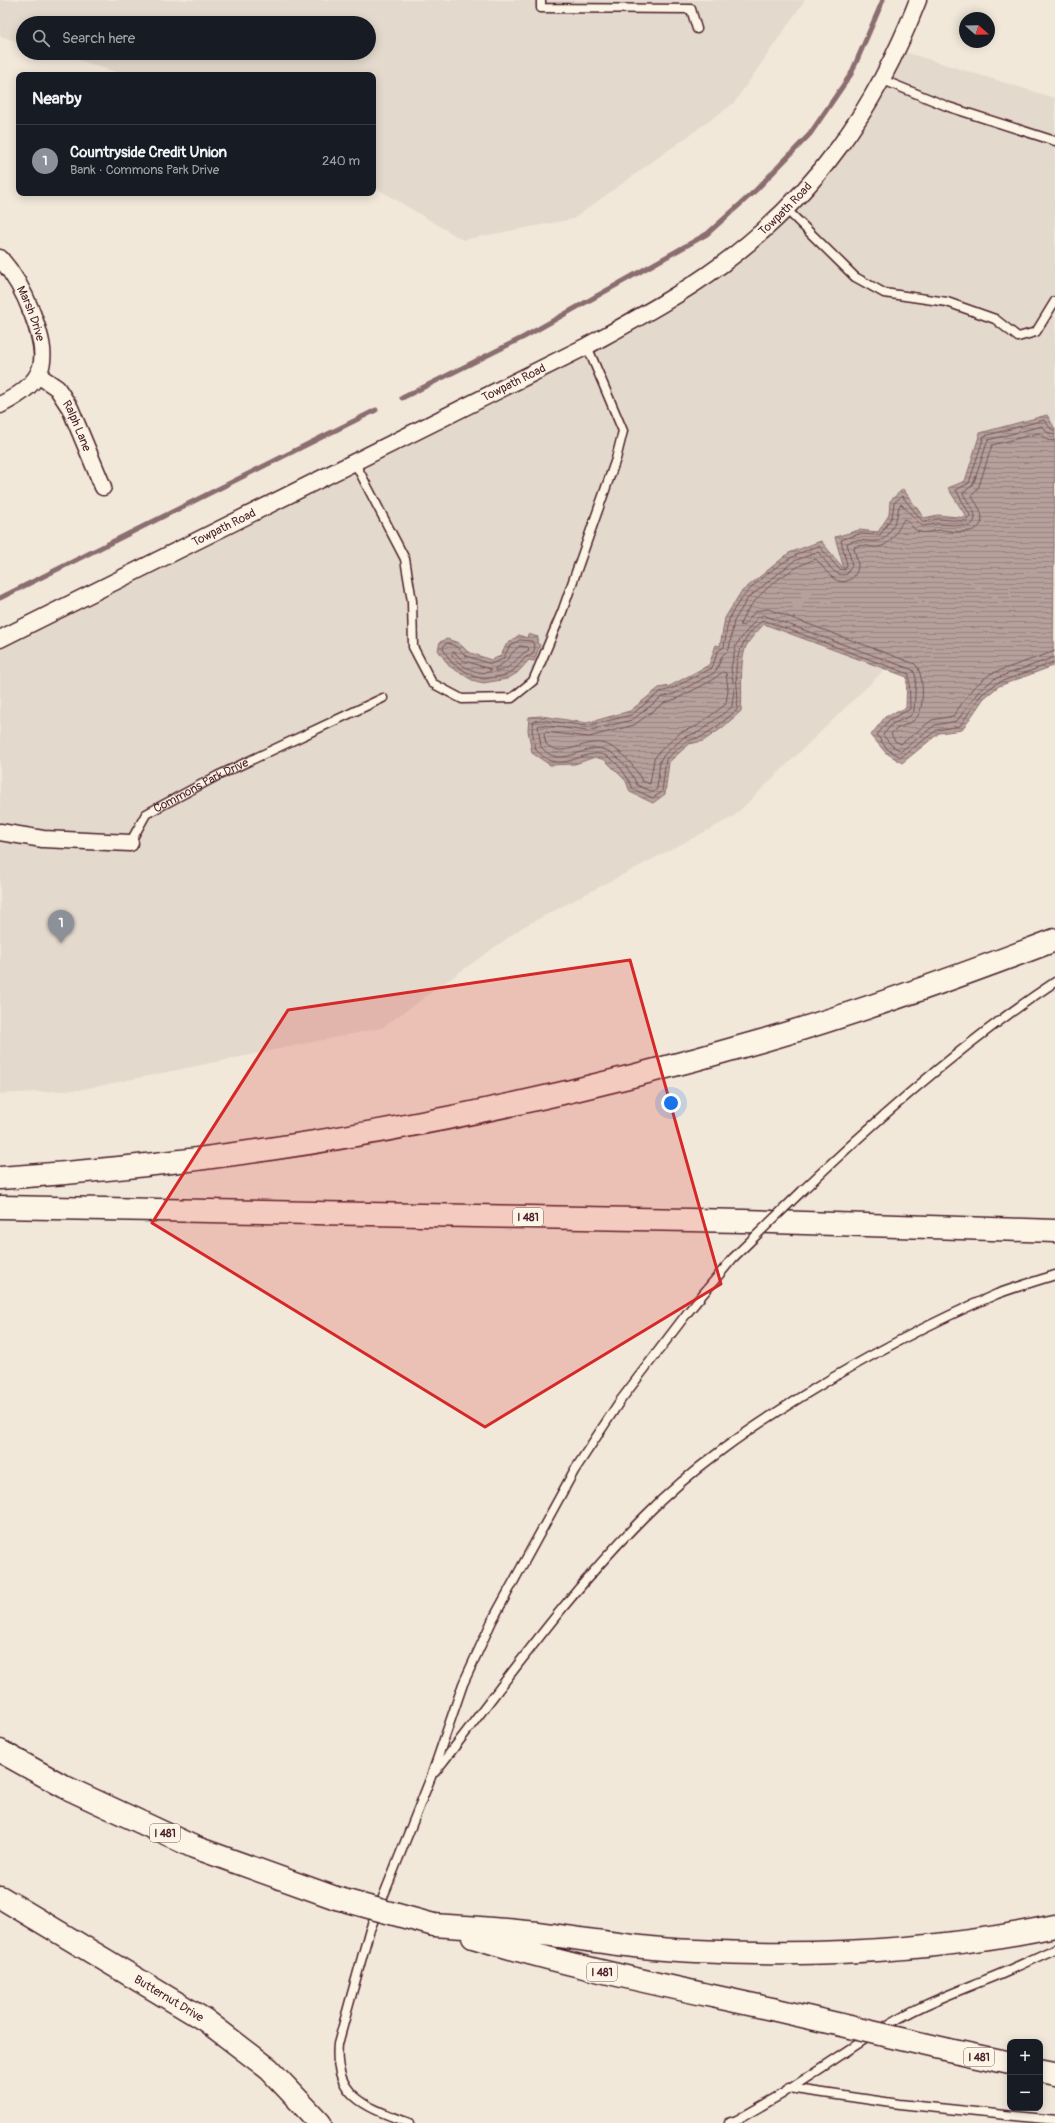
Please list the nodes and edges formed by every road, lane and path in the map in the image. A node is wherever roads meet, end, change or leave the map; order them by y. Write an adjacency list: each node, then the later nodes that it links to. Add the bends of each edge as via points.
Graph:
1 (542, 0): 3 (lane, via 541,8 691,9)
2 (918, 0): 4 (street, Towpath Road)
3 (697, 29)
4 (883, 80): 5 (lane, via 949,107); 6 (street, Towpath Road, via 858,122 827,164)
5 (1055, 140)
6 (786, 209): 8 (lane, via 855,277 884,293 946,302 995,319 1018,337 1036,332); 9 (street, Towpath Road, via 720,266 663,303)
7 (0, 258): 10 (street, Marsh Drive, via 12,271 23,290 42,339 43,362)
8 (1055, 301)
9 (587, 346): 12 (street, Towpath Road); 12 (lane, via 623,431 616,459 562,612 533,681 512,698 462,699 432,683 413,647 412,601 405,558)
10 (38, 375): 11 (street, via 28,388); 13 (street, Ralph Lane, via 57,388 70,408)
11 (0, 405)
12 (355, 463): 14 (street, Towpath Road)
13 (103, 487)
14 (0, 639)
15 (383, 698): 17 (lane, Commons Park Drive, via 218,776 146,814)
16 (0, 832): 17 (street, Commons Park Drive, via 43,839)
17 (130, 843)
18 (1055, 940): 20 (main road, via 956,978 763,1041 497,1109 318,1143 77,1173)
19 (1055, 982): 25 (lane, bridge, via 1030,998 966,1048 856,1139 733,1258 688,1312 620,1401 574,1471 492,1621 463,1684)
20 (0, 1178)
21 (0, 1207): 22 (main road, I 481, via 735,1221)
22 (1055, 1231)
23 (1055, 1275): 25 (lane, via 999,1294 916,1331 819,1386 715,1453 645,1515 595,1568)
24 (0, 1751): 27 (main road, I 481, bridge, via 65,1787 194,1847 336,1898)
25 (431, 1777): 35 (lane, via 369,1932 350,1996 336,2060 347,2089 356,2099)
26 (0, 1897): 36 (main road, Butternut Drive, via 206,2020 269,2069)
27 (434, 1924): 28 (main road, via 695,1951 815,1953 958,1943); 30 (main road, I 481, bridge, via 524,1953 622,1977)
28 (1055, 1926)
29 (1055, 1949): 33 (lane, via 905,2014)
30 (1007, 2062)
31 (1043, 2071): 32 (main road)
32 (1055, 2073)
33 (788, 2088): 34 (lane, via 899,2104); 38 (lane)
34 (1055, 2120)
35 (394, 2121): 37 (lane)
36 (320, 2123)
37 (409, 2123)
38 (728, 2123)

